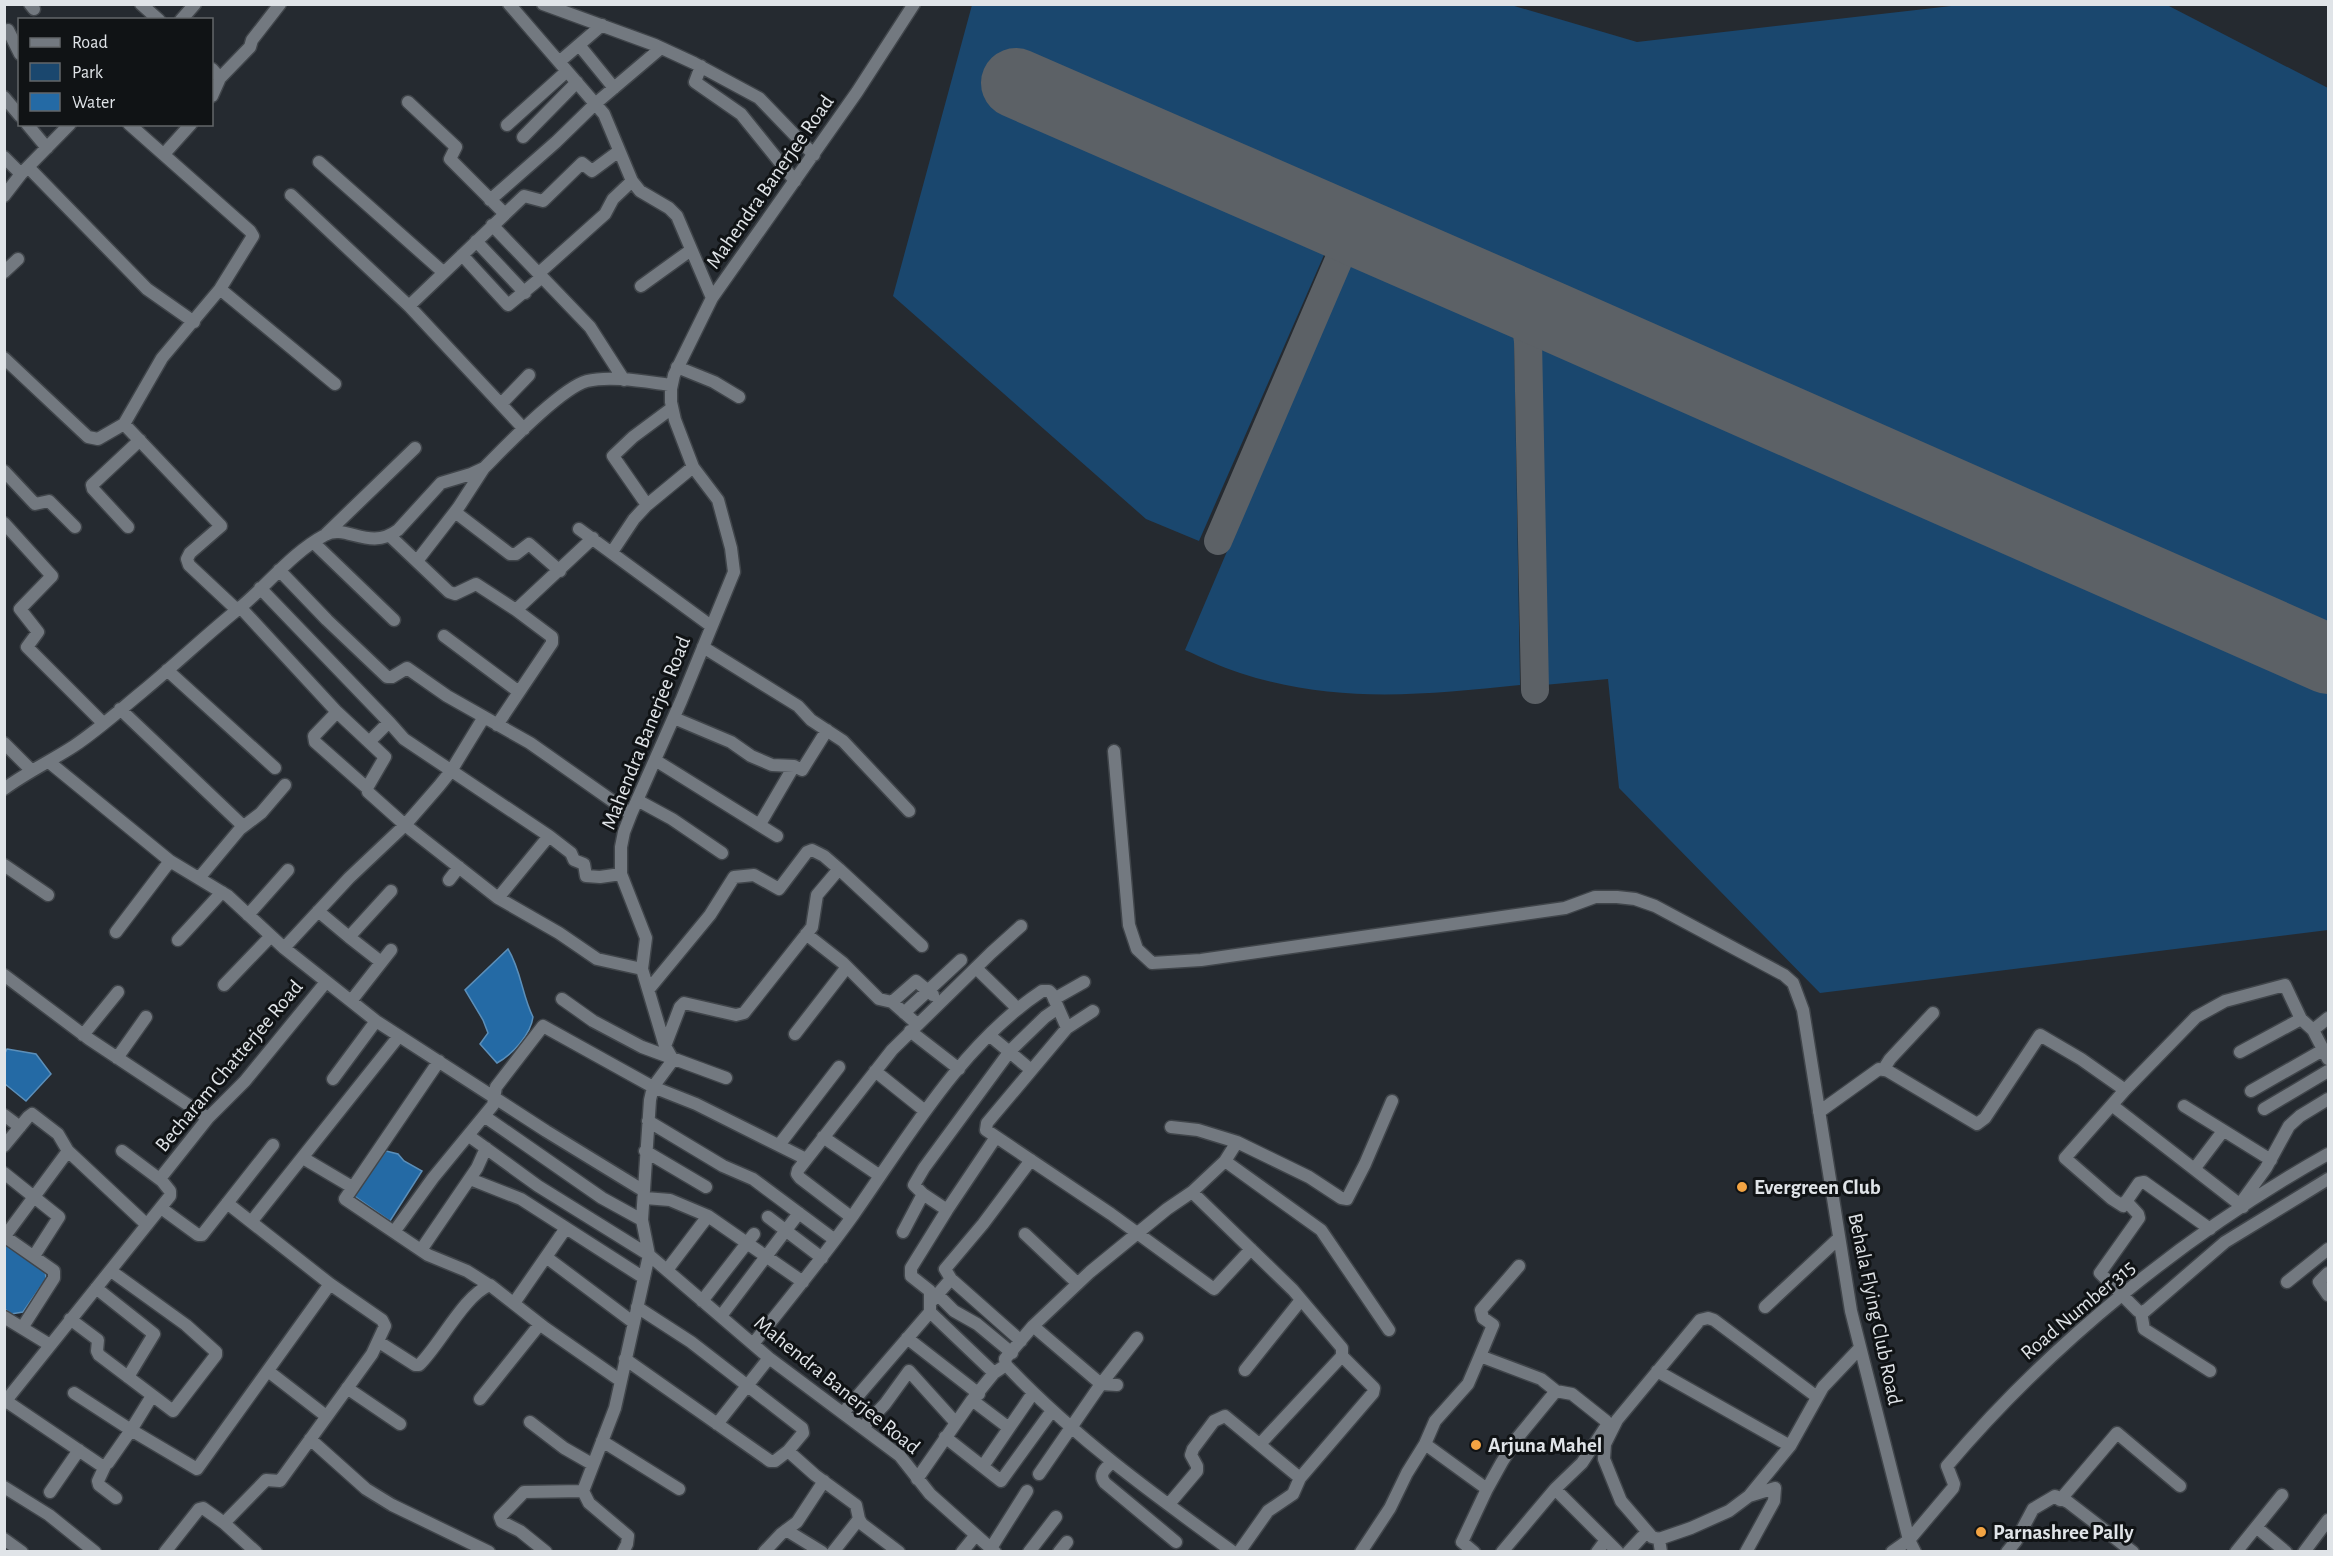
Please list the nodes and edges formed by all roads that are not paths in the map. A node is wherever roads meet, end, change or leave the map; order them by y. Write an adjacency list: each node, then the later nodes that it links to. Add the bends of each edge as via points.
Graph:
1 (141, 4): 7 (street)
2 (195, 4): 8 (street)
3 (280, 4): 16 (street, via 250,47)
4 (509, 4): 14 (street)
5 (543, 4): 9 (street)
6 (914, 4): 33 (street, Mahendra Banerjee Road)
7 (156, 18)
8 (183, 18)
9 (602, 25): 11 (street); 12 (street)
10 (4, 32): 13 (street, via 8,30)
11 (579, 45): 14 (street); 18 (street)
12 (661, 48): 15 (street); 18 (street)
13 (18, 49)
14 (563, 66): 17 (street); 24 (street)
15 (700, 66): 33 (street, via 766,103); 38 (street, via 695,82 741,114)
16 (216, 74): 19 (street)
17 (577, 82): 22 (street); 29 (street)
18 (614, 88): 22 (street)
19 (213, 90)
20 (4, 97): 23 (street)
21 (408, 102): 41 (street, via 456,147 450,159)
22 (595, 104): 31 (street, via 608,121); 41 (street)
23 (18, 114)
24 (507, 125)
25 (29, 126): 30 (street)
26 (68, 126): 30 (street)
27 (131, 126): 32 (street)
28 (189, 126): 32 (street)
29 (523, 137)
30 (47, 148): 36 (street)
31 (619, 151): 37 (street); 42 (street, via 592,171 582,163 543,201 526,195)
32 (164, 154): 52 (street, via 253,236)
33 (814, 155): 38 (street, Mahendra Banerjee Road)
34 (4, 157): 36 (street)
35 (319, 162): 49 (street)
36 (25, 171): 40 (street); 56 (street, via 147,289)
37 (632, 181): 45 (street, via 648,197 674,212); 50 (street, via 605,214)
38 (795, 181): 54 (street, Mahendra Banerjee Road)
39 (291, 195): 55 (street)
40 (4, 196)
41 (490, 200): 42 (street)
42 (504, 213): 43 (street)
43 (492, 225): 44 (street); 50 (street)
44 (476, 241): 46 (street); 53 (street)
45 (691, 250): 51 (street); 54 (street)
46 (462, 255): 49 (street); 53 (street, via 508,305)
47 (18, 259): 48 (street)
48 (4, 272)
49 (443, 273): 55 (street)
50 (540, 275): 53 (street); 60 (street, via 592,329)
51 (641, 286)
52 (220, 289): 56 (street); 61 (street)
53 (525, 293)
54 (712, 298): 58 (street, Mahendra Banerjee Road)
55 (410, 306): 64 (street)
56 (194, 322): 66 (street, via 162,358)
57 (4, 358): 66 (street, via 88,437 98,439)
58 (677, 367): 62 (street, Mahendra Banerjee Road); 63 (street)
59 (530, 375): 64 (street)
60 (624, 380): 62 (street); 67 (street, via 582,383)
61 (335, 384)
62 (671, 387): 65 (street)
63 (739, 397)
64 (501, 404): 67 (street)
65 (672, 408): 70 (street); 73 (street, via 613,456)
66 (124, 424): 68 (street)
67 (524, 429): 71 (street)
68 (140, 440): 77 (street, via 93,485); 88 (street, via 221,526 187,560)
69 (415, 448): 79 (street)
70 (693, 467): 73 (street); 91 (street, Mahendra Banerjee Road, via 718,500 734,572)
71 (484, 468): 74 (street); 80 (street, via 441,483)
72 (4, 471): 76 (street, via 35,504 49,501)
73 (647, 505): 83 (street)
74 (456, 512): 84 (street); 86 (street, via 510,554 529,544)
75 (4, 523): 101 (street, via 52,576 20,609 38,632 27,647)
76 (75, 527)
77 (128, 527)
78 (579, 529): 81 (street)
79 (326, 534): 80 (street, via 372,539); 82 (street)
80 (390, 536): 84 (street)
81 (593, 538): 83 (street); 86 (street)
82 (314, 543): 85 (street); 90 (street)
83 (612, 552): 91 (street)
84 (417, 561): 89 (street, via 452,594 476,584)
85 (279, 570): 87 (street); 98 (street, via 387,677 407,668)
86 (560, 571): 89 (street)
87 (260, 588): 88 (street); 100 (street)
88 (238, 608): 94 (street); 97 (street)
89 (516, 610): 95 (street, via 553,640)
90 (394, 620)
91 (711, 626): 93 (street, Mahendra Banerjee Road)
92 (444, 636): 95 (street)
93 (703, 647): 99 (street, Mahendra Banerjee Road); 103 (street, via 798,706)
94 (167, 670): 96 (street); 110 (street)
95 (519, 692): 102 (street)
96 (120, 709): 101 (street); 121 (street, via 241,824)
97 (337, 712): 104 (street); 114 (street, via 314,736 315,742)
98 (482, 716): 102 (street); 112 (street, Becharam Chatterjee Road)
99 (674, 718): 107 (street, Mahendra Banerjee Road); 109 (street, via 731,742 772,765)
100 (389, 722): 104 (street); 112 (street, via 404,739)
101 (103, 723): 108 (street)
102 (497, 725): 118 (street, via 549,755)
103 (827, 730): 109 (street, via 802,771); 117 (street, via 843,741)
104 (369, 742): 114 (street, via 385,758)
105 (4, 743): 111 (street)
106 (1114, 752): 204 (street, Behala Flying Club Road, via 1129,925 1137,949 1152,963 1200,960 1565,908 1594,897 1635,899 1774,969 1793,983 1803,1010)
107 (655, 760): 116 (street, Mahendra Banerjee Road); 119 (street)
108 (49, 762): 111 (street); 125 (street)
109 (794, 766): 119 (street)
110 (275, 768)
111 (31, 770): 115 (street)
112 (451, 771): 120 (street, Becharam Chatterjee Road); 122 (street)
113 (285, 785): 121 (street, via 261,813)
114 (367, 788): 120 (street)
115 (4, 789)
116 (637, 800): 118 (street, Mahendra Banerjee Road); 124 (street)
117 (909, 811)
118 (631, 814): 130 (street, Mahendra Banerjee Road, via 621,847)
119 (760, 824): 123 (street)
120 (405, 825): 127 (street); 137 (street, Becharam Chatterjee Road)
121 (240, 829): 131 (street)
122 (549, 836): 130 (street, via 574,860 584,864 586,876); 136 (street)
123 (777, 836)
124 (722, 853)
125 (170, 861): 131 (street); 140 (street)
126 (4, 865): 135 (street)
127 (459, 867): 132 (street); 136 (street)
128 (839, 869): 141 (street, via 817,894 814,919); 145 (street); 156 (street, via 812,850 779,889 754,875 734,877 710,915)
129 (288, 870): 138 (street)
130 (621, 874): 151 (street, Mahendra Banerjee Road, via 646,938)
131 (199, 878): 134 (street)
132 (449, 880)
133 (392, 891): 142 (street)
134 (222, 892): 138 (street); 143 (street)
135 (48, 895)
136 (498, 898): 151 (street, via 597,959)
137 (318, 911): 142 (street); 144 (street, Becharam Chatterjee Road)
138 (248, 915): 144 (street)
139 (1021, 926): 150 (street)
140 (116, 932)
141 (806, 934): 149 (street); 179 (street, via 744,1012 736,1015 684,1003)
142 (350, 937): 148 (street)
143 (178, 940)
144 (279, 942): 154 (street, Becharam Chatterjee Road); 155 (street)
145 (922, 946)
146 (391, 950): 148 (street)
147 (961, 960): 157 (street)
148 (381, 962): 160 (street)
149 (847, 967): 161 (street, via 879,999); 175 (street)
150 (976, 968): 162 (street); 164 (street)
151 (642, 969): 156 (street, Mahendra Banerjee Road)
152 (4, 975): 176 (street)
153 (1084, 982): 163 (street)
154 (329, 984): 160 (street); 207 (street, Becharam Chatterjee Road)
155 (224, 985)
156 (649, 988): 179 (street, Mahendra Banerjee Road)
157 (928, 990): 161 (street, via 916,981); 162 (street); 166 (street)
158 (118, 992): 176 (street)
159 (562, 999): 184 (street, via 623,1038)
160 (351, 1000): 171 (street)
161 (892, 1002): 166 (street)
162 (940, 1002): 172 (street)
163 (1056, 1004): 164 (street, via 1049,991 1042,991); 173 (street); 180 (street)
164 (1018, 1008): 177 (street)
165 (1093, 1011): 173 (street)
166 (904, 1013): 172 (street)
167 (1933, 1013): 189 (street)
168 (146, 1017): 183 (street)
169 (2328, 1018): 174 (street)
170 (2301, 1019): 174 (street); 181 (street); 195 (street, via 2285,985 2224,1001 2196,1017)
171 (376, 1021): 178 (street); 193 (street)
172 (914, 1028): 187 (street); 190 (street)
173 (1067, 1028): 188 (street)
174 (2313, 1030): 182 (street)
175 (795, 1034)
176 (83, 1035): 183 (street)
177 (989, 1035): 180 (street); 187 (street)
178 (399, 1036): 185 (street); 224 (street)
179 (664, 1046): 184 (street, Mahendra Banerjee Road)
180 (1010, 1052): 188 (street); 239 (street, via 915,1181 915,1189)
181 (2240, 1053)
182 (2326, 1055): 196 (street)
183 (117, 1058): 207 (street)
184 (673, 1060): 192 (street); 194 (street)
185 (439, 1061): 197 (street); 235 (street)
186 (839, 1067): 217 (street)
187 (959, 1069): 203 (street)
188 (1030, 1069): 214 (street, via 985,1126)
189 (1883, 1070): 195 (street, via 1977,1124 1985,1118 2040,1035); 204 (street)
190 (874, 1071): 203 (street); 213 (street)
191 (2328, 1071): 202 (street)
192 (726, 1078)
193 (333, 1079)
194 (652, 1087): 197 (street, via 543,1026 496,1087); 208 (street); 217 (street)
195 (2125, 1090): 200 (street)
196 (2251, 1091)
197 (495, 1096): 206 (street); 238 (street)
198 (2328, 1099): 227 (street, via 2294,1121)
199 (1392, 1101): 215 (street, via 1350,1196 1343,1200 1309,1177)
200 (2113, 1106): 229 (street); 241 (street, via 2065,1158 2112,1199)
201 (2184, 1106): 211 (street)
202 (2264, 1109)
203 (926, 1111): 231 (street)
204 (1819, 1112): 261 (street, Behala Flying Club Road)
205 (4, 1115): 209 (street)
206 (484, 1116): 212 (street); 250 (street, via 602,1198)
207 (208, 1118): 234 (street, Becharam Chatterjee Road)
208 (648, 1121): 222 (street); 246 (street, via 723,1166 753,1179)
209 (20, 1127): 218 (street); 220 (street, via 32,1114 36,1116 58,1134)
210 (1171, 1127): 215 (street, via 1198,1130)
211 (2223, 1131): 227 (street); 229 (street)
212 (469, 1136): 219 (street, Mahendra Banerjee Road); 256 (street)
213 (823, 1137): 225 (street); 231 (street)
214 (996, 1137): 226 (street); 245 (street)
215 (1237, 1142): 228 (street)
216 (273, 1145): 242 (street)
217 (778, 1145): 225 (street)
218 (4, 1146)
219 (486, 1148): 232 (street); 267 (street, Mahendra Banerjee Road, via 538,1186)
220 (68, 1151): 240 (street); 252 (street)
221 (122, 1151): 234 (street)
222 (645, 1151): 236 (street); 238 (street)
223 (2328, 1154): 243 (street, Road Number 315)
224 (303, 1158): 235 (street); 251 (street)
225 (806, 1159): 249 (street, via 798,1170 800,1178)
226 (1031, 1160): 259 (street); 277 (street, via 947,1265 945,1273)
227 (2271, 1160): 243 (street)
228 (1225, 1161): 237 (street); 300 (street, via 1321,1230)
229 (2195, 1168): 243 (street)
230 (4, 1173): 240 (street)
231 (880, 1176): 249 (street)
232 (470, 1179): 253 (street, via 517,1197); 266 (street)
233 (2328, 1179): 292 (street, via 2225,1242 2146,1311)
234 (162, 1181): 244 (street, Becharam Chatterjee Road, via 170,1193)
235 (352, 1187): 256 (street, via 347,1201)
236 (706, 1187)
237 (1192, 1192): 259 (street); 264 (street)
238 (645, 1194): 247 (street); 250 (street)
239 (923, 1194): 245 (street); 257 (street)
240 (32, 1196): 260 (street); 268 (street, via 59,1217)
241 (2126, 1201): 254 (street, via 2144,1182); 285 (street, via 2139,1218 2100,1273)
242 (227, 1203): 244 (street, via 200,1236); 251 (street)
243 (2242, 1205): 254 (street, Road Number 315)
244 (161, 1208): 252 (street)
245 (947, 1210): 289 (street, via 910,1272 930,1291)
246 (799, 1213): 255 (street); 263 (street)
247 (708, 1216): 262 (street); 273 (street)
248 (768, 1217): 255 (street)
249 (851, 1217): 263 (street)
250 (642, 1220): 267 (street)
251 (251, 1222): 281 (street)
252 (147, 1225): 274 (street)
253 (566, 1228): 269 (street); 276 (street)
254 (2210, 1229): 285 (street, Road Number 315)
255 (786, 1231): 270 (street); 271 (street)
256 (394, 1232): 266 (street)
257 (903, 1232)
258 (1025, 1234): 280 (street)
259 (1138, 1235): 264 (street, via 1214,1289); 280 (street)
260 (5, 1236): 268 (street)
261 (1839, 1238): 291 (street); 307 (street, Behala Flying Club Road)
262 (750, 1239): 270 (street); 287 (street)
263 (835, 1240): 271 (street)
264 (1251, 1249): 286 (street)
265 (2328, 1249): 279 (street)
266 (421, 1250): 282 (street)
267 (649, 1255): 273 (street, Mahendra Banerjee Road); 276 (street)
268 (34, 1256): 299 (street, via 55,1274)
269 (546, 1257): 288 (street); 296 (street)
270 (766, 1258): 278 (street); 293 (street)
271 (822, 1258): 278 (street)
272 (1519, 1266): 310 (street, via 1481,1310 1483,1318 1492,1325)
273 (667, 1270): 287 (street, Mahendra Banerjee Road)
274 (111, 1271): 283 (street); 328 (street, via 186,1325 216,1352 173,1411)
275 (2328, 1273): 284 (street, via 2319,1282)
276 (644, 1278): 290 (street)
277 (951, 1279): 289 (street); 303 (street)
278 (803, 1282): 305 (street)
279 (2287, 1282)
280 (1077, 1283): 298 (street)
281 (330, 1284): 304 (street, via 384,1321); 315 (street)
282 (489, 1284): 288 (street); 304 (street, via 419,1365)
283 (96, 1288): 294 (street); 319 (street, via 154,1334)
284 (2328, 1294)
285 (2125, 1297): 292 (street); 383 (street, Road Number 315, via 2028,1377 1953,1459 1947,1468 1953,1488)
286 (1301, 1300): 309 (street, via 1342,1348); 314 (street)
287 (702, 1301): 293 (street, Mahendra Banerjee Road)
288 (514, 1303): 297 (street)
289 (932, 1303): 301 (street); 308 (street, via 977,1324); 318 (street)
290 (637, 1307): 296 (street); 323 (street, via 680,1334)
291 (1764, 1307)
292 (2139, 1311): 317 (street, via 2144,1329)
293 (721, 1316): 305 (street, Mahendra Banerjee Road)
294 (70, 1319): 306 (street); 319 (street, via 97,1338 99,1355)
295 (6, 1321): 299 (street)
296 (634, 1323): 312 (street)
297 (540, 1324): 320 (street); 331 (street)
298 (1033, 1326): 303 (street); 321 (street)
299 (22, 1328): 306 (street)
300 (1389, 1330)
301 (907, 1338): 329 (street); 334 (street)
302 (1137, 1338): 321 (street)
303 (1021, 1341): 308 (street)
304 (379, 1342): 324 (street)
305 (753, 1344): 311 (street, Mahendra Banerjee Road)
306 (50, 1345): 332 (street)
307 (1860, 1348): 330 (street); 383 (street, Behala Flying Club Road)
308 (1012, 1353): 313 (street, via 1005,1359)
309 (1342, 1356): 347 (street); 357 (street, via 1374,1390)
310 (1480, 1356): 325 (street, via 1541,1379); 348 (street, via 1468,1384 1435,1421)
311 (769, 1358): 323 (street); 334 (street, Mahendra Banerjee Road)
312 (625, 1359): 320 (street); 339 (street)
313 (1006, 1365): 318 (street); 327 (street)
314 (1245, 1370)
315 (268, 1371): 335 (street); 343 (street, via 197,1469)
316 (1657, 1371): 330 (street, via 1700,1320 1708,1318); 349 (street); 385 (street, via 1617,1420 1605,1444 1604,1459 1621,1501)
317 (2210, 1371)
318 (994, 1373): 329 (street)
319 (128, 1377): 328 (street)
320 (621, 1381): 346 (street)
321 (1101, 1384): 322 (street); 342 (street)
322 (1117, 1385)
323 (747, 1387): 339 (street); 351 (street, via 804,1430)
324 (347, 1388): 335 (street); 338 (street)
325 (1556, 1391): 363 (street, via 1518,1437); 364 (street, via 1572,1394 1607,1425 1582,1463)
326 (74, 1393): 343 (street)
327 (1033, 1393): 333 (street); 341 (street)
328 (152, 1396): 343 (street)
329 (976, 1397): 337 (street); 341 (street)
330 (1817, 1397): 349 (street)
331 (480, 1399)
332 (5, 1402): 350 (street)
333 (1051, 1412): 342 (street); 355 (street, via 1001,1481)
334 (843, 1413): 340 (street, Mahendra Banerjee Road)
335 (326, 1416): 345 (street)
336 (530, 1422): 353 (street)
337 (956, 1423): 340 (street, via 909,1371); 344 (street)
338 (400, 1424)
339 (717, 1424): 351 (street, via 770,1461)
340 (862, 1427): 358 (street, Mahendra Banerjee Road, via 900,1456)
341 (1009, 1428): 355 (street)
342 (1071, 1429): 352 (street); 356 (street)
343 (131, 1430): 354 (street)
344 (945, 1437): 355 (street); 358 (street)
345 (310, 1439): 376 (street, via 280,1481 266,1480); 392 (street, via 366,1489)
346 (602, 1441): 353 (street); 362 (street)
347 (1260, 1444): 357 (street); 372 (street, via 1229,1418 1215,1421 1192,1449 1197,1471)
348 (1425, 1444): 363 (street); 402 (street)
349 (1790, 1446): 369 (street)
350 (79, 1450): 354 (street); 367 (street)
351 (788, 1451): 359 (street)
352 (1112, 1462): 372 (street); 384 (street, via 1101,1478)
353 (592, 1464): 365 (street)
354 (105, 1466): 370 (street, via 99,1485)
355 (984, 1466)
356 (1039, 1474)
357 (1300, 1478): 401 (street, via 1293,1494 1268,1511)
358 (917, 1479): 379 (street, Mahendra Banerjee Road)
359 (824, 1481): 374 (street, via 856,1505); 378 (street, via 799,1519)
360 (2180, 1486): 371 (street, via 2117,1433)
361 (4, 1487): 389 (street)
362 (679, 1489)
363 (1487, 1489): 403 (street, via 1462,1542)
364 (1555, 1489): 382 (street); 405 (street)
365 (583, 1491): 393 (street, via 524,1492 500,1517); 394 (street, via 589,1503 628,1536)
366 (1027, 1491): 387 (street)
367 (50, 1492)
368 (2282, 1495): 377 (street)
369 (1749, 1496): 385 (street, via 1729,1511); 409 (street, via 1775,1488 1774,1501)
370 (116, 1498)
371 (2060, 1500): 412 (street, via 2055,1497 2033,1509); 413 (street)
372 (1169, 1504): 400 (street)
373 (1056, 1517): 399 (street)
374 (859, 1520): 386 (street); 397 (street)
375 (2328, 1520): 416 (street)
376 (224, 1522): 390 (street, via 201,1508); 391 (street)
377 (2256, 1527): 414 (street); 415 (street)
378 (786, 1530): 395 (street); 396 (street)
379 (975, 1536): 387 (street, Mahendra Banerjee Road); 398 (street)
380 (1642, 1537): 408 (street)
381 (4, 1539): 388 (street)
382 (1606, 1540): 406 (street); 407 (street)
383 (1909, 1540): 410 (street); 411 (street, Behala Flying Club Road)
384 (1176, 1542)
385 (1660, 1545)
386 (839, 1549)
387 (993, 1550)
388 (22, 1551)
389 (95, 1551)
390 (165, 1551)
391 (256, 1551)
392 (489, 1551)
393 (546, 1551)
394 (623, 1551)
395 (764, 1551)
396 (822, 1551)
397 (899, 1551)
398 (962, 1551)
399 (1029, 1551)
400 (1233, 1551)
401 (1239, 1551)
402 (1361, 1551)
403 (1474, 1551)
404 (1492, 1551): 405 (street)
405 (1500, 1551)
406 (1597, 1551)
407 (1618, 1551)
408 (1628, 1551)
409 (1746, 1551)
410 (1892, 1551)
411 (1915, 1551)
412 (2007, 1551)
413 (2132, 1551)
414 (2236, 1551)
415 (2286, 1551)
416 (2304, 1551)

